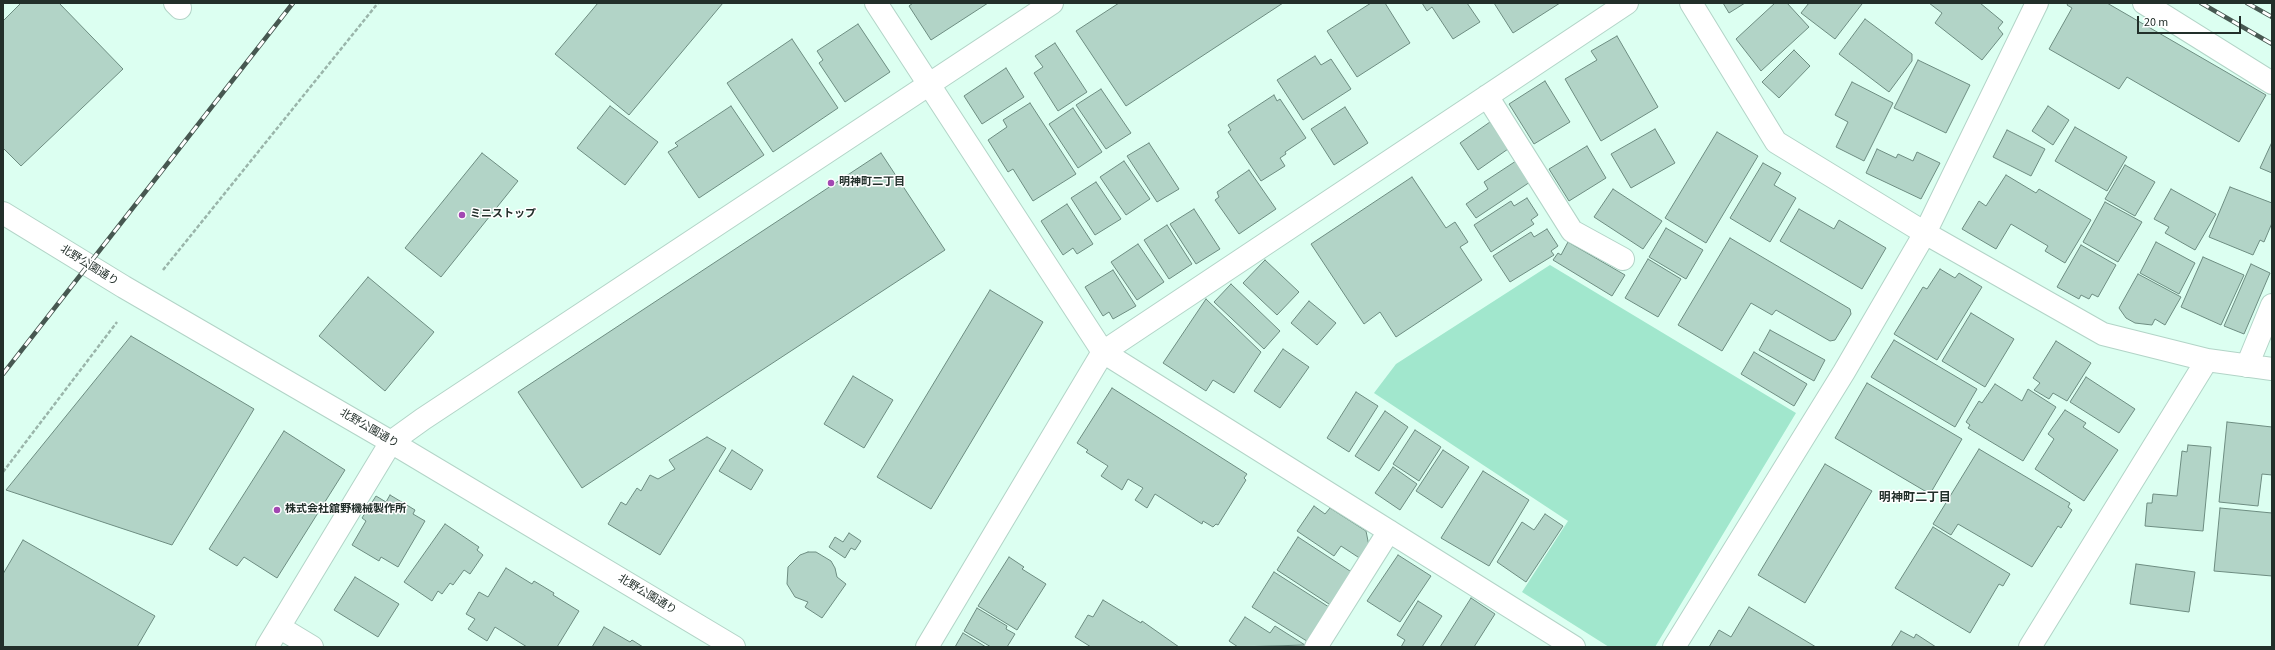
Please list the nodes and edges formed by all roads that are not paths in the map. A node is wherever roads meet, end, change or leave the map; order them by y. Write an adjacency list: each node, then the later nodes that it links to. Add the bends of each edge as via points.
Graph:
1 (876, 3): 8 (street)
2 (1052, 3): 8 (street)
3 (1627, 3): 9 (street)
4 (1691, 3): 11 (street, via 1776,142)
5 (2038, 3): 11 (street)
6 (2144, 3): 7 (street)
7 (2272, 83)
8 (929, 84): 14 (street); 18 (street, via 422,419)
9 (1487, 96): 12 (street, via 1572,231); 14 (street)
10 (3, 213): 18 (street, 北野公園通り, via 124,287)
11 (1925, 233): 15 (street, via 2103,334); 27 (street, via 1844,372)
12 (1623, 259)
13 (2272, 305): 16 (street)
14 (1103, 352): 19 (street); 24 (street)
15 (2207, 360): 16 (street); 28 (street)
16 (2247, 366): 17 (street)
17 (2272, 369)
18 (392, 442): 20 (street); 23 (street, 北野公園通り)
19 (1389, 531): 25 (street); 26 (street)
20 (279, 627): 21 (street); 22 (street)
21 (267, 647)
22 (312, 647)
23 (734, 647)
24 (927, 647)
25 (1316, 647)
26 (1574, 647)
27 (1674, 647)
28 (2030, 647)

